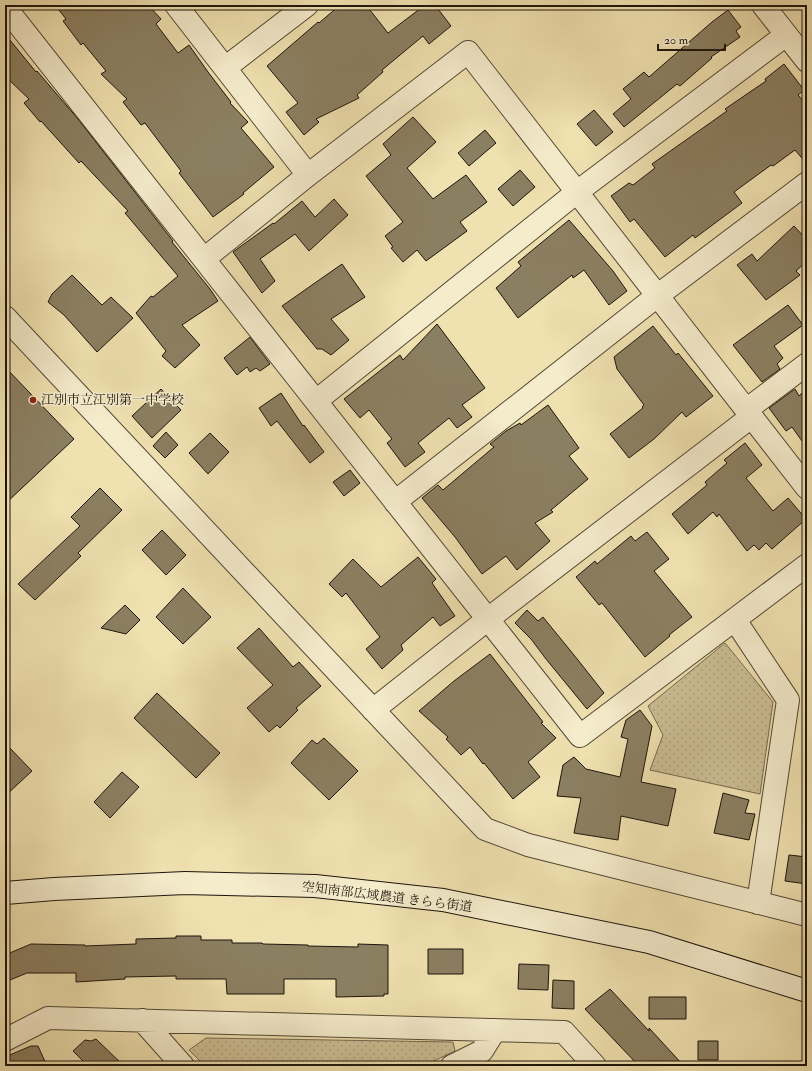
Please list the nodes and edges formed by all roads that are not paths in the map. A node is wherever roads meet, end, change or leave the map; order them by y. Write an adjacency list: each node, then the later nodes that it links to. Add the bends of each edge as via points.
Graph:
1 (176, 5): 7 (street)
2 (307, 5): 7 (street)
3 (763, 5): 5 (street)
4 (5, 7): 11 (street)
5 (786, 35): 6 (street); 10 (street)
6 (807, 61)
7 (225, 68): 8 (street)
8 (308, 174): 10 (street, via 468,52); 11 (street)
9 (807, 183): 12 (street)
10 (577, 192): 12 (street); 15 (street)
11 (204, 259): 15 (street)
12 (657, 296): 16 (street); 18 (street)
13 (5, 317): 22 (street)
14 (807, 364): 16 (street)
15 (316, 401): 18 (street)
16 (748, 413): 17 (street); 20 (street)
17 (807, 488)
18 (396, 502): 20 (street)
19 (807, 566): 21 (street)
20 (488, 619): 21 (street, via 580,736); 22 (street)
21 (735, 620): 24 (street, via 788,700)
22 (373, 710): 24 (street, via 484,829 528,845)
23 (5, 893): 26 (street, 空知南部広域農道 きらら街道, via 192,883 315,886 443,900 649,942)
24 (758, 903): 25 (street)
25 (807, 915)
26 (807, 991)
27 (142, 1020): 28 (street); 29 (street, via 48,1018); 30 (street)
28 (495, 1030): 31 (street, via 482,1051); 32 (street, via 564,1032)
29 (5, 1040)
30 (183, 1066)
31 (452, 1066)
32 (595, 1066)

